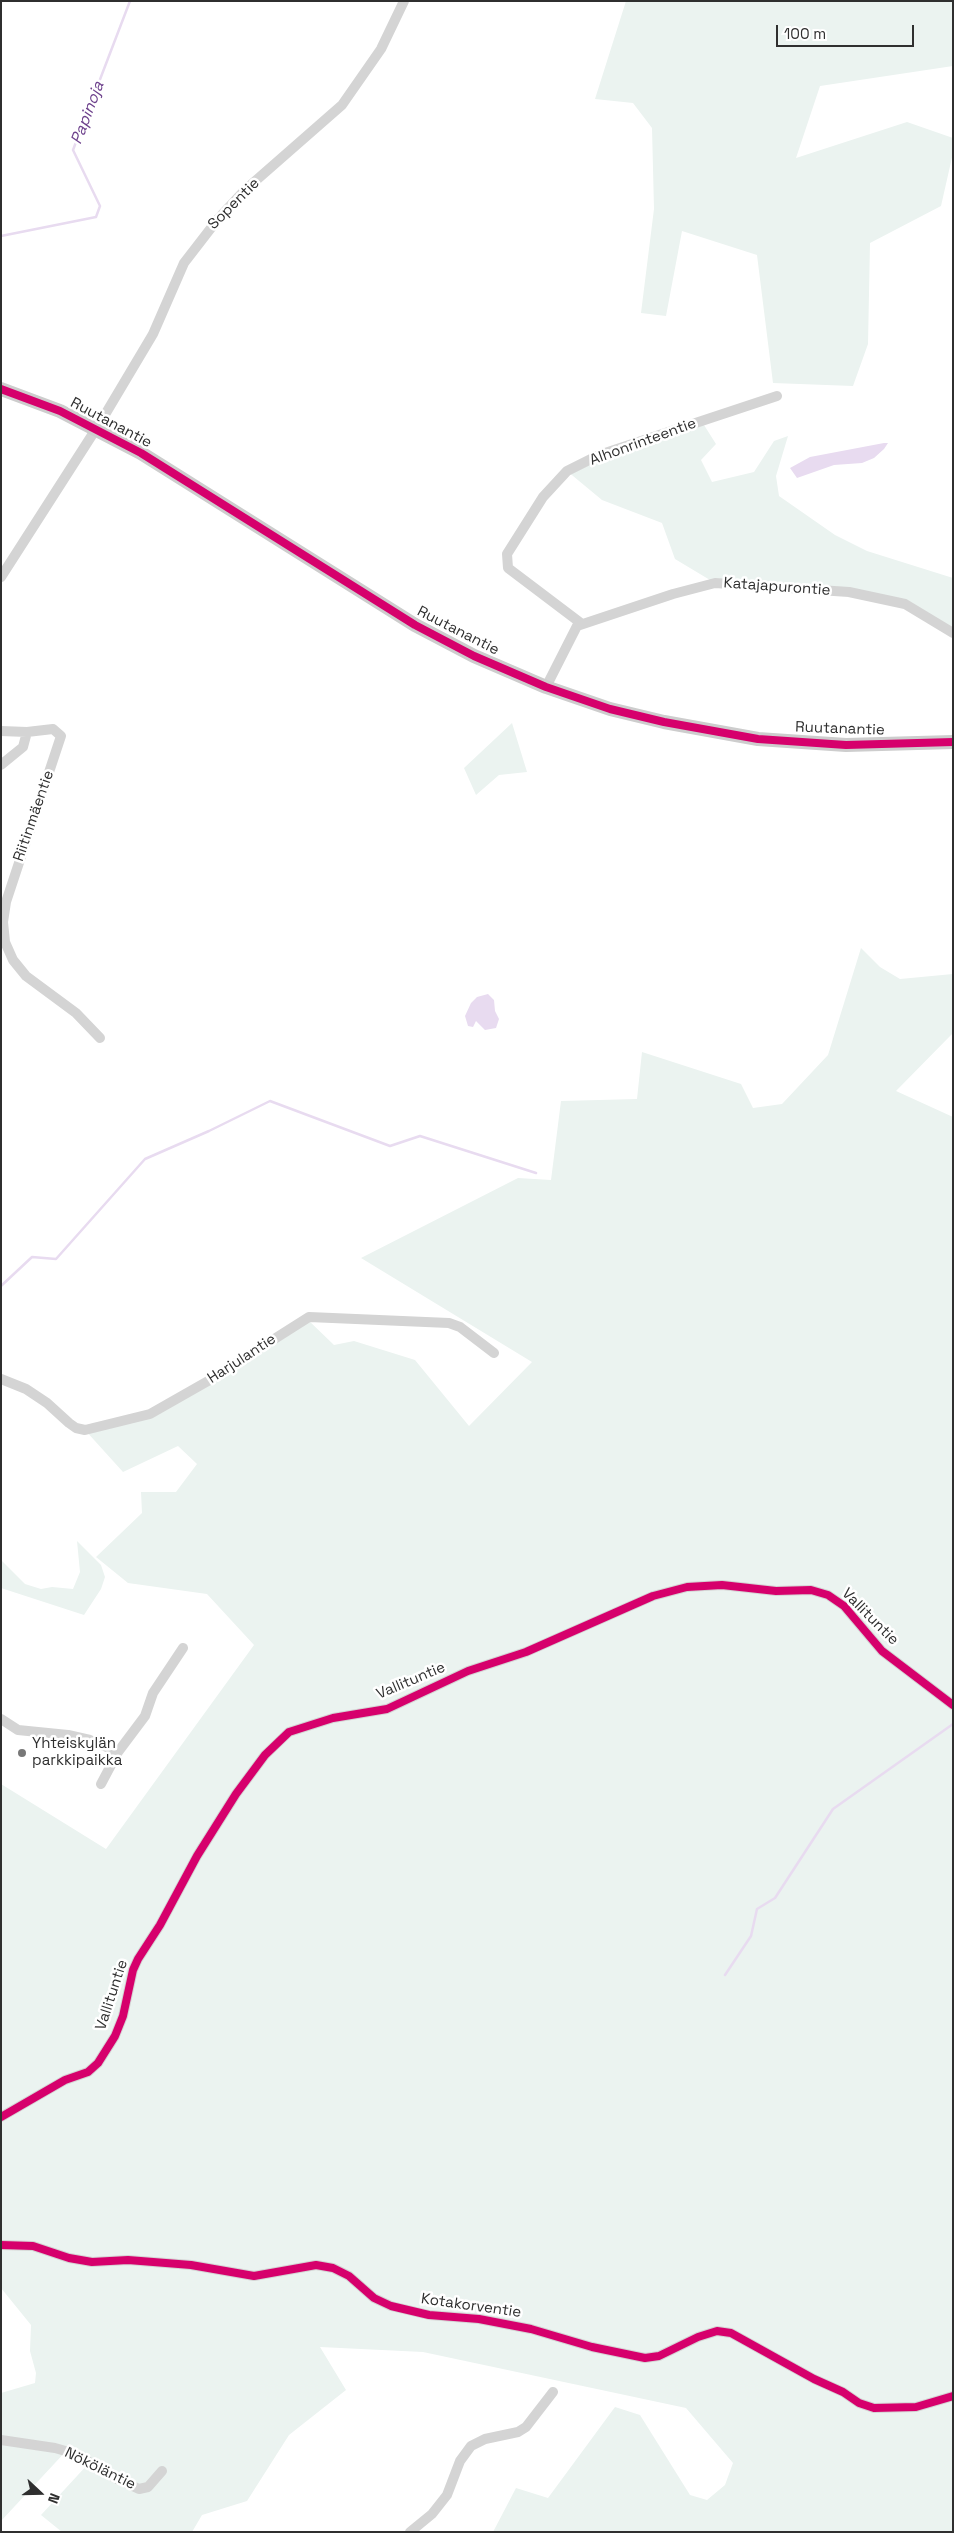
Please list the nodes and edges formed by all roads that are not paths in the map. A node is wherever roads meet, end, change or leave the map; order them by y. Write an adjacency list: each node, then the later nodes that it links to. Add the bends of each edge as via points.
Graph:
1 (404, 1): 4 (street, Sopentie, via 381,49 342,104 245,190 204,235 184,263 153,334)
2 (1, 389): 4 (street, Ruutanantie, via 60,411)
3 (777, 396): 6 (street, Alhonrinteentie, via 599,455 568,471 543,497 508,554 508,568)
4 (95, 430): 5 (street); 8 (street, Ruutanantie, via 141,453 415,625 474,656)
5 (1, 577)
6 (582, 624): 7 (street, Katajapurontie, via 715,583 849,592 905,604); 8 (street, via 577,626)
7 (953, 633)
8 (546, 687): 11 (street, Ruutanantie, via 610,709 758,739 846,745)
9 (1, 731): 10 (street, Riitinmäentie)
10 (27, 732): 12 (street, via 23,747); 13 (street, Riitinmäentie, via 53,729 62,736 6,902 5,942 13,960 26,976 76,1013)
11 (953, 742)
12 (1, 765)
13 (100, 1038)
14 (494, 1353): 15 (street, Harjulantie, via 449,1323 309,1317 150,1414 85,1430 76,1428 26,1388)
15 (1, 1378)
16 (183, 1648): 19 (street, via 153,1693 145,1716)
17 (953, 1705): 21 (street, Vallituntie, via 882,1651 844,1606 828,1595 811,1590 776,1591 722,1585 688,1587 654,1596 526,1652 468,1671 387,1709 333,1718 289,1732 265,1755 248,1778 138,1959 123,2016 98,2063 88,2072 65,2080)
18 (1, 1719): 19 (street, via 18,1730 68,1735)
19 (118, 1752): 20 (street)
20 (101, 1784)
21 (1, 2117)
22 (1, 2245): 24 (street, Kotakorventie, via 32,2246 92,2262 128,2260 191,2265 254,2276 316,2265 333,2268 348,2276 374,2298 391,2306 429,2315 479,2319 531,2329 645,2358 659,2356 717,2331 731,2333 843,2392 858,2404 874,2408 916,2407)
23 (553, 2392): 27 (street, via 526,2427 472,2446 460,2461 447,2495 432,2514)
24 (953, 2396)
25 (1, 2440): 26 (street, Nököläntie, via 76,2454 139,2489 148,2486)
26 (162, 2471)
27 (410, 2532)

